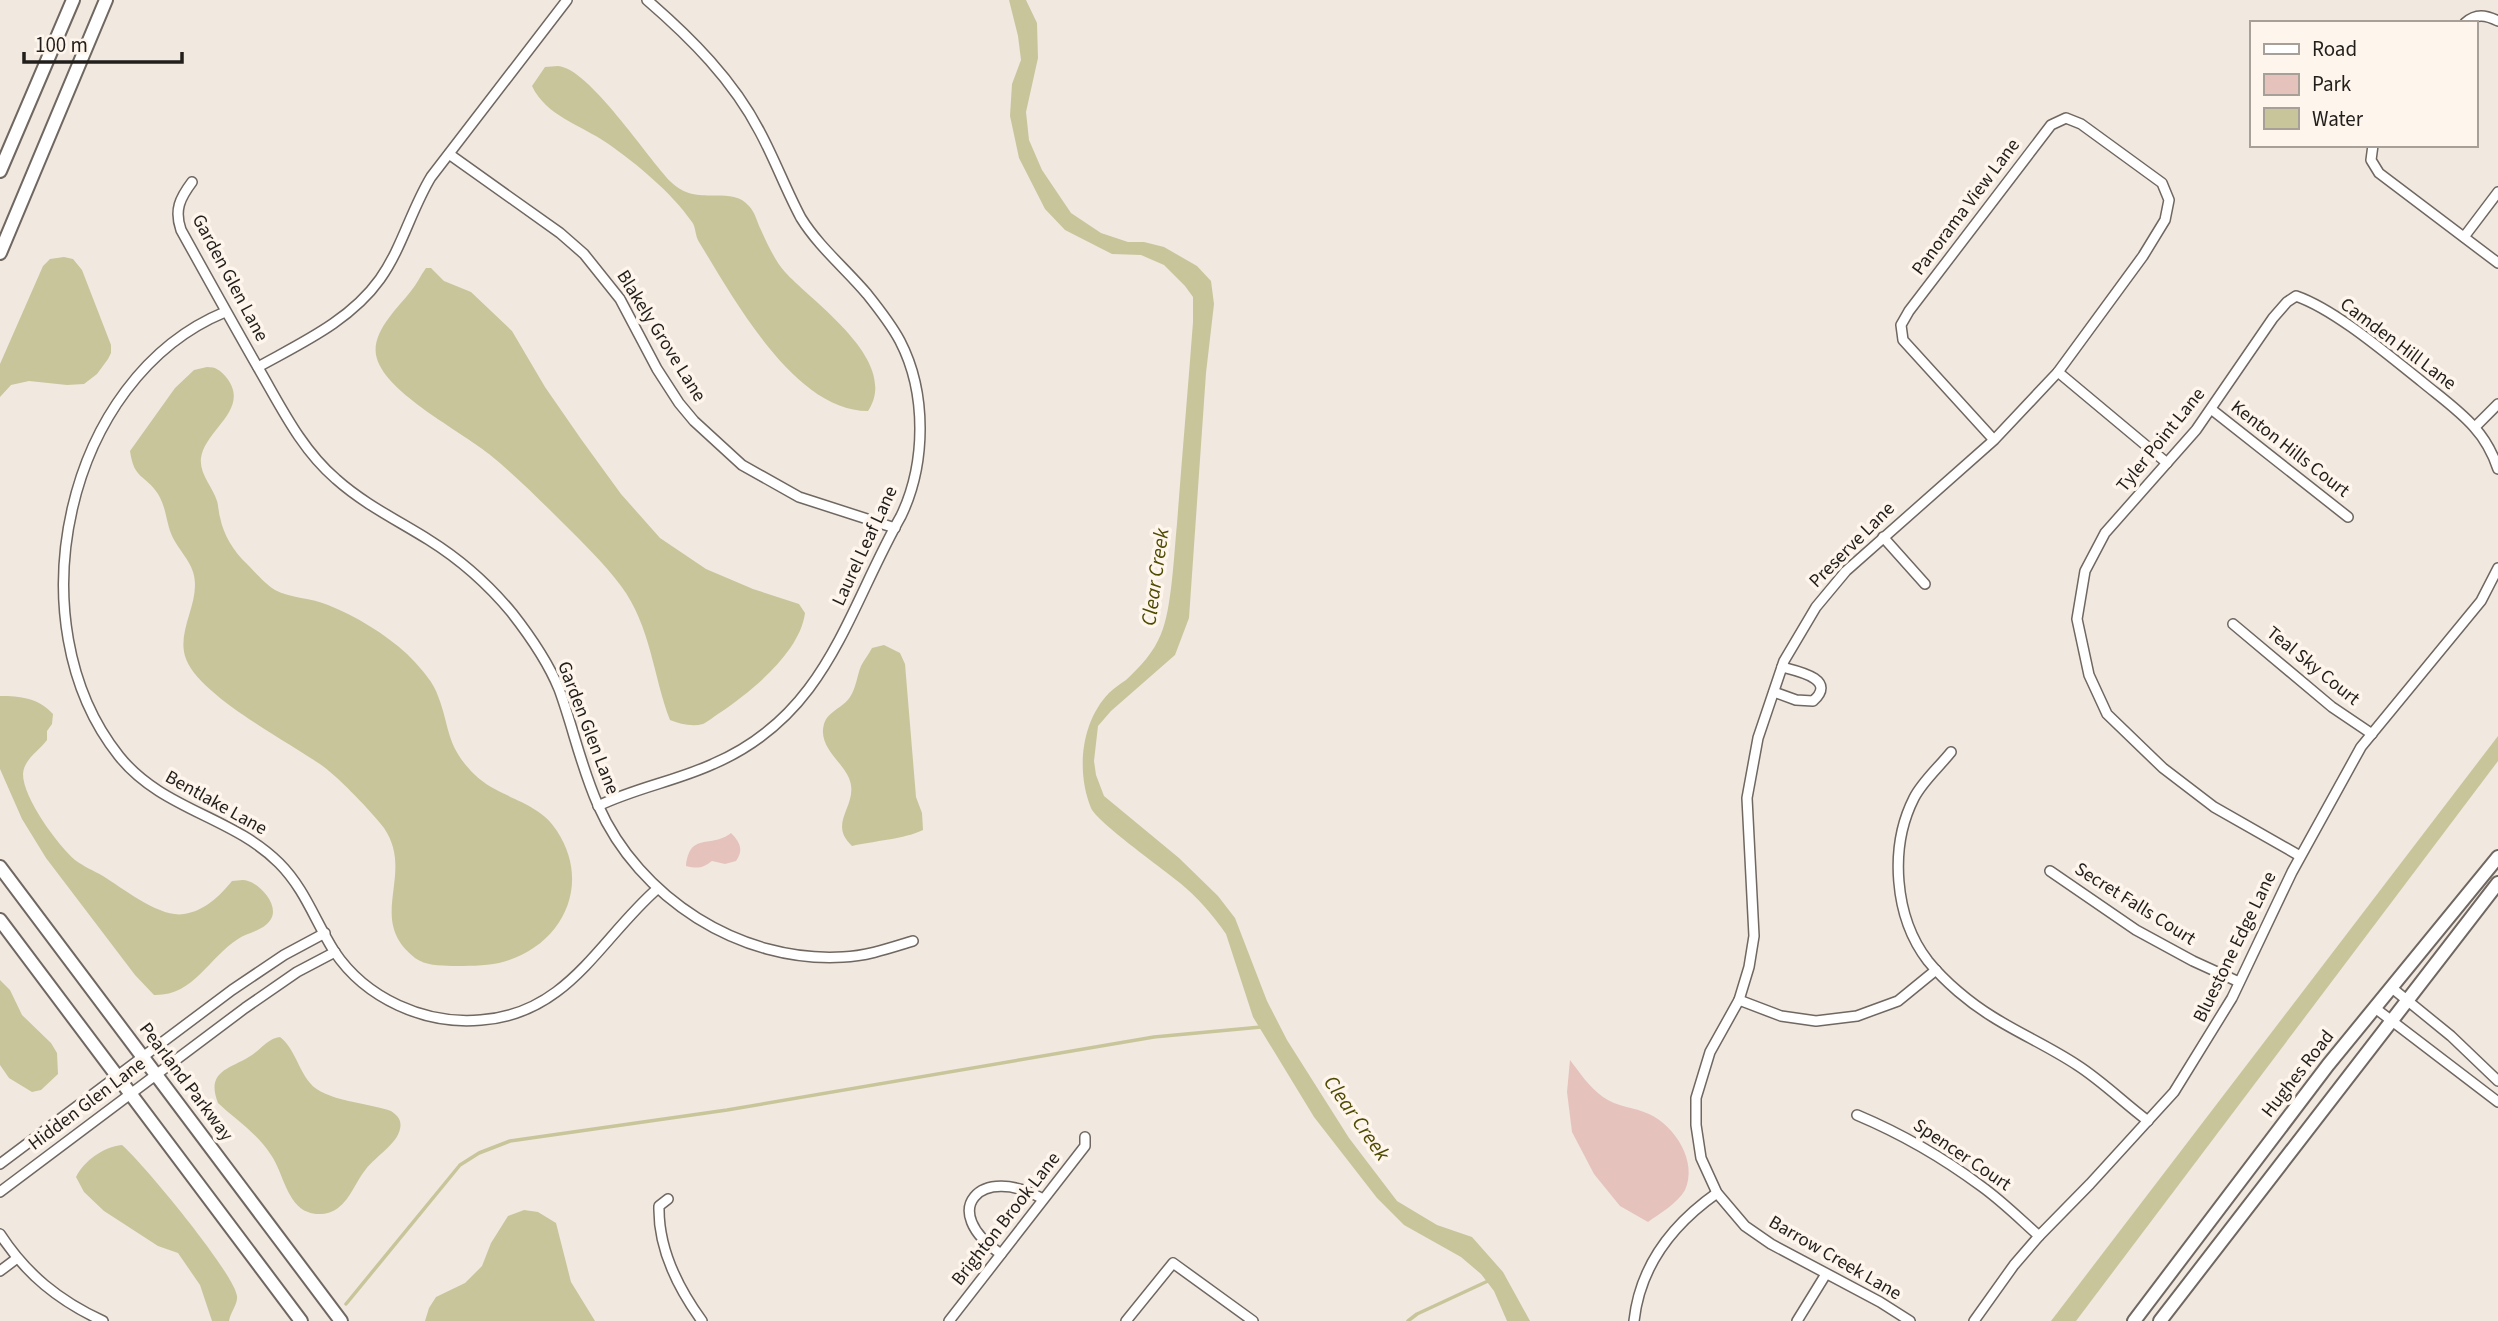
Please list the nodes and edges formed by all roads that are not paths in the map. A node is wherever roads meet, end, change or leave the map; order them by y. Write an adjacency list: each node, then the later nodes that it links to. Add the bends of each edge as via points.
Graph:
1 (73, 0): 10 (main road)
2 (106, 0): 14 (main road)
3 (567, 0): 9 (street)
4 (647, 0): 27 (street, Laurel Leaf Lane, via 725,79 760,130 812,234 866,294 901,343 914,385 920,444 910,498)
5 (2468, 21): 6 (street, via 2481,15)
6 (2498, 21)
7 (2066, 118): 19 (street, Preserve Lane, via 2162,183 2169,200 2165,220 2143,256); 23 (street, Panorama View Lane, via 2051,125 1901,325 1903,340)
8 (2372, 150): 13 (street, via 2379,173)
9 (449, 154): 18 (street, via 420,195 393,256 366,296 335,323); 27 (street, Blakely Grove Lane, via 584,254 620,299 679,403 742,465 799,497)
10 (0, 171)
11 (191, 182): 17 (street, Garden Glen Lane, via 179,202 178,221)
12 (2498, 192): 13 (street)
13 (2464, 237): 15 (street)
14 (0, 253)
15 (2498, 263)
16 (2296, 296): 21 (street, Tyler Point Lane, via 2273,318); 22 (street, Camden Hill Lane, via 2311,301 2378,347)
17 (225, 312): 18 (street, Garden Glen Lane); 44 (street, Bentlake Lane, via 182,337 139,375 89,456 74,501 63,562 69,640 89,707 124,762 158,793 263,849 295,882)
18 (258, 367): 36 (street, Garden Glen Lane, via 307,449 335,479 449,554 480,578 513,615 558,687)
19 (2058, 372): 23 (street, Preserve Lane); 24 (street)
20 (2498, 404): 22 (street)
21 (2211, 409): 24 (street, Tyler Point Lane); 26 (street, Kenton Hills Court)
22 (2475, 427): 25 (street)
23 (1994, 440): 28 (street, Preserve Lane)
24 (2167, 463): 37 (street, Tyler Point Lane, via 2105,533 2085,571 2077,619 2089,675 2107,714 2164,768 2214,807)
25 (2498, 469)
26 (2348, 517)
27 (895, 528): 36 (street, Laurel Leaf Lane, via 825,668 794,708 758,739 713,765)
28 (1883, 537): 30 (street); 32 (street, Preserve Lane, via 1816,607)
29 (2498, 568): 34 (street, Bluestone Edge Lane, via 2481,601)
30 (1925, 584)
31 (2233, 624): 34 (street, Teal Sky Court)
32 (1782, 667): 33 (street, Preserve Lane); 33 (street, via 1816,679 1819,695 1804,702)
33 (1774, 692): 50 (street, Preserve Lane, via 1758,738 1747,798 1754,936)
34 (2372, 734): 37 (street, Bluestone Edge Lane)
35 (1951, 752): 47 (street, via 1915,797 1898,857 1911,931)
36 (598, 806): 42 (street, Garden Glen Lane, via 624,851)
37 (2300, 856): 48 (street, Bluestone Edge Lane)
38 (2498, 857): 49 (main road, Hughes Road)
39 (0, 867): 54 (main road, Pearland Parkway)
40 (2050, 871): 48 (street, Secret Falls Court, via 2137,930)
41 (2498, 883): 51 (main road)
42 (657, 890): 45 (street, Garden Glen Lane, via 722,932 796,955 863,955); 46 (street, Bentlake Lane, via 597,957 554,996 506,1017 461,1021 423,1016 369,987)
43 (0, 919): 55 (main road)
44 (325, 933): 46 (street, Bentlake Lane); 54 (street, Hidden Glen Lane, via 259,971)
45 (913, 941)
46 (335, 952): 56 (street, Hidden Glen Lane, via 272,988)
47 (1936, 970): 50 (street, via 1898,1001 1857,1016 1816,1021 1781,1016); 61 (street, via 1992,1017 2080,1066)
48 (2239, 982): 61 (street, Bluestone Edge Lane, via 2188,1071)
49 (2392, 988): 51 (street); 52 (main road, Hughes Road)
50 (1739, 1000): 65 (street, Preserve Lane, via 1710,1052 1696,1098 1701,1158)
51 (2407, 1000): 53 (main road); 57 (street)
52 (2375, 1008): 53 (street); 85 (main road, Hughes Road)
53 (2391, 1021): 59 (street); 86 (main road)
54 (143, 1057): 55 (street, Hidden Glen Lane); 56 (main road, Pearland Parkway)
55 (119, 1075): 58 (main road); 63 (street, Hidden Glen Lane)
56 (156, 1075): 58 (street, Hidden Glen Lane); 76 (main road, Pearland Parkway)
57 (2498, 1081)
58 (131, 1093): 64 (street, Hidden Glen Lane); 75 (main road)
59 (2498, 1102)
60 (1857, 1115): 69 (street, Spencer Court, via 1901,1134 1950,1164 1984,1187)
61 (2148, 1121): 69 (street, Bluestone Edge Lane)
62 (1085, 1137): 67 (street, Brighton Brook Lane, via 1085,1146)
63 (0, 1164)
64 (0, 1192)
65 (1717, 1193): 73 (street, Barrow Creek Lane, via 1745,1226); 81 (street, via 1688,1215 1658,1252 1644,1278)
66 (668, 1199): 77 (street, via 659,1206 662,1239 681,1287)
67 (1043, 1199): 70 (street, Brighton Brook Lane); 70 (street, via 1005,1186 983,1188 973,1198 969,1210 972,1224)
68 (0, 1234): 71 (street)
69 (2039, 1236): 84 (street, Bluestone Edge Lane)
70 (1001, 1254): 78 (street, Brighton Brook Lane)
71 (16, 1259): 72 (street); 74 (street, via 57,1296)
72 (0, 1271)
73 (1826, 1274): 82 (street); 83 (street, Barrow Creek Lane)
74 (103, 1321)
75 (301, 1321)
76 (341, 1321)
77 (702, 1321)
78 (949, 1321)
79 (1126, 1321): 80 (street, via 1173,1263)
80 (1253, 1321)
81 (1634, 1321)
82 (1797, 1321)
83 (1910, 1321)
84 (1974, 1321)
85 (2134, 1321)
86 (2161, 1321)

